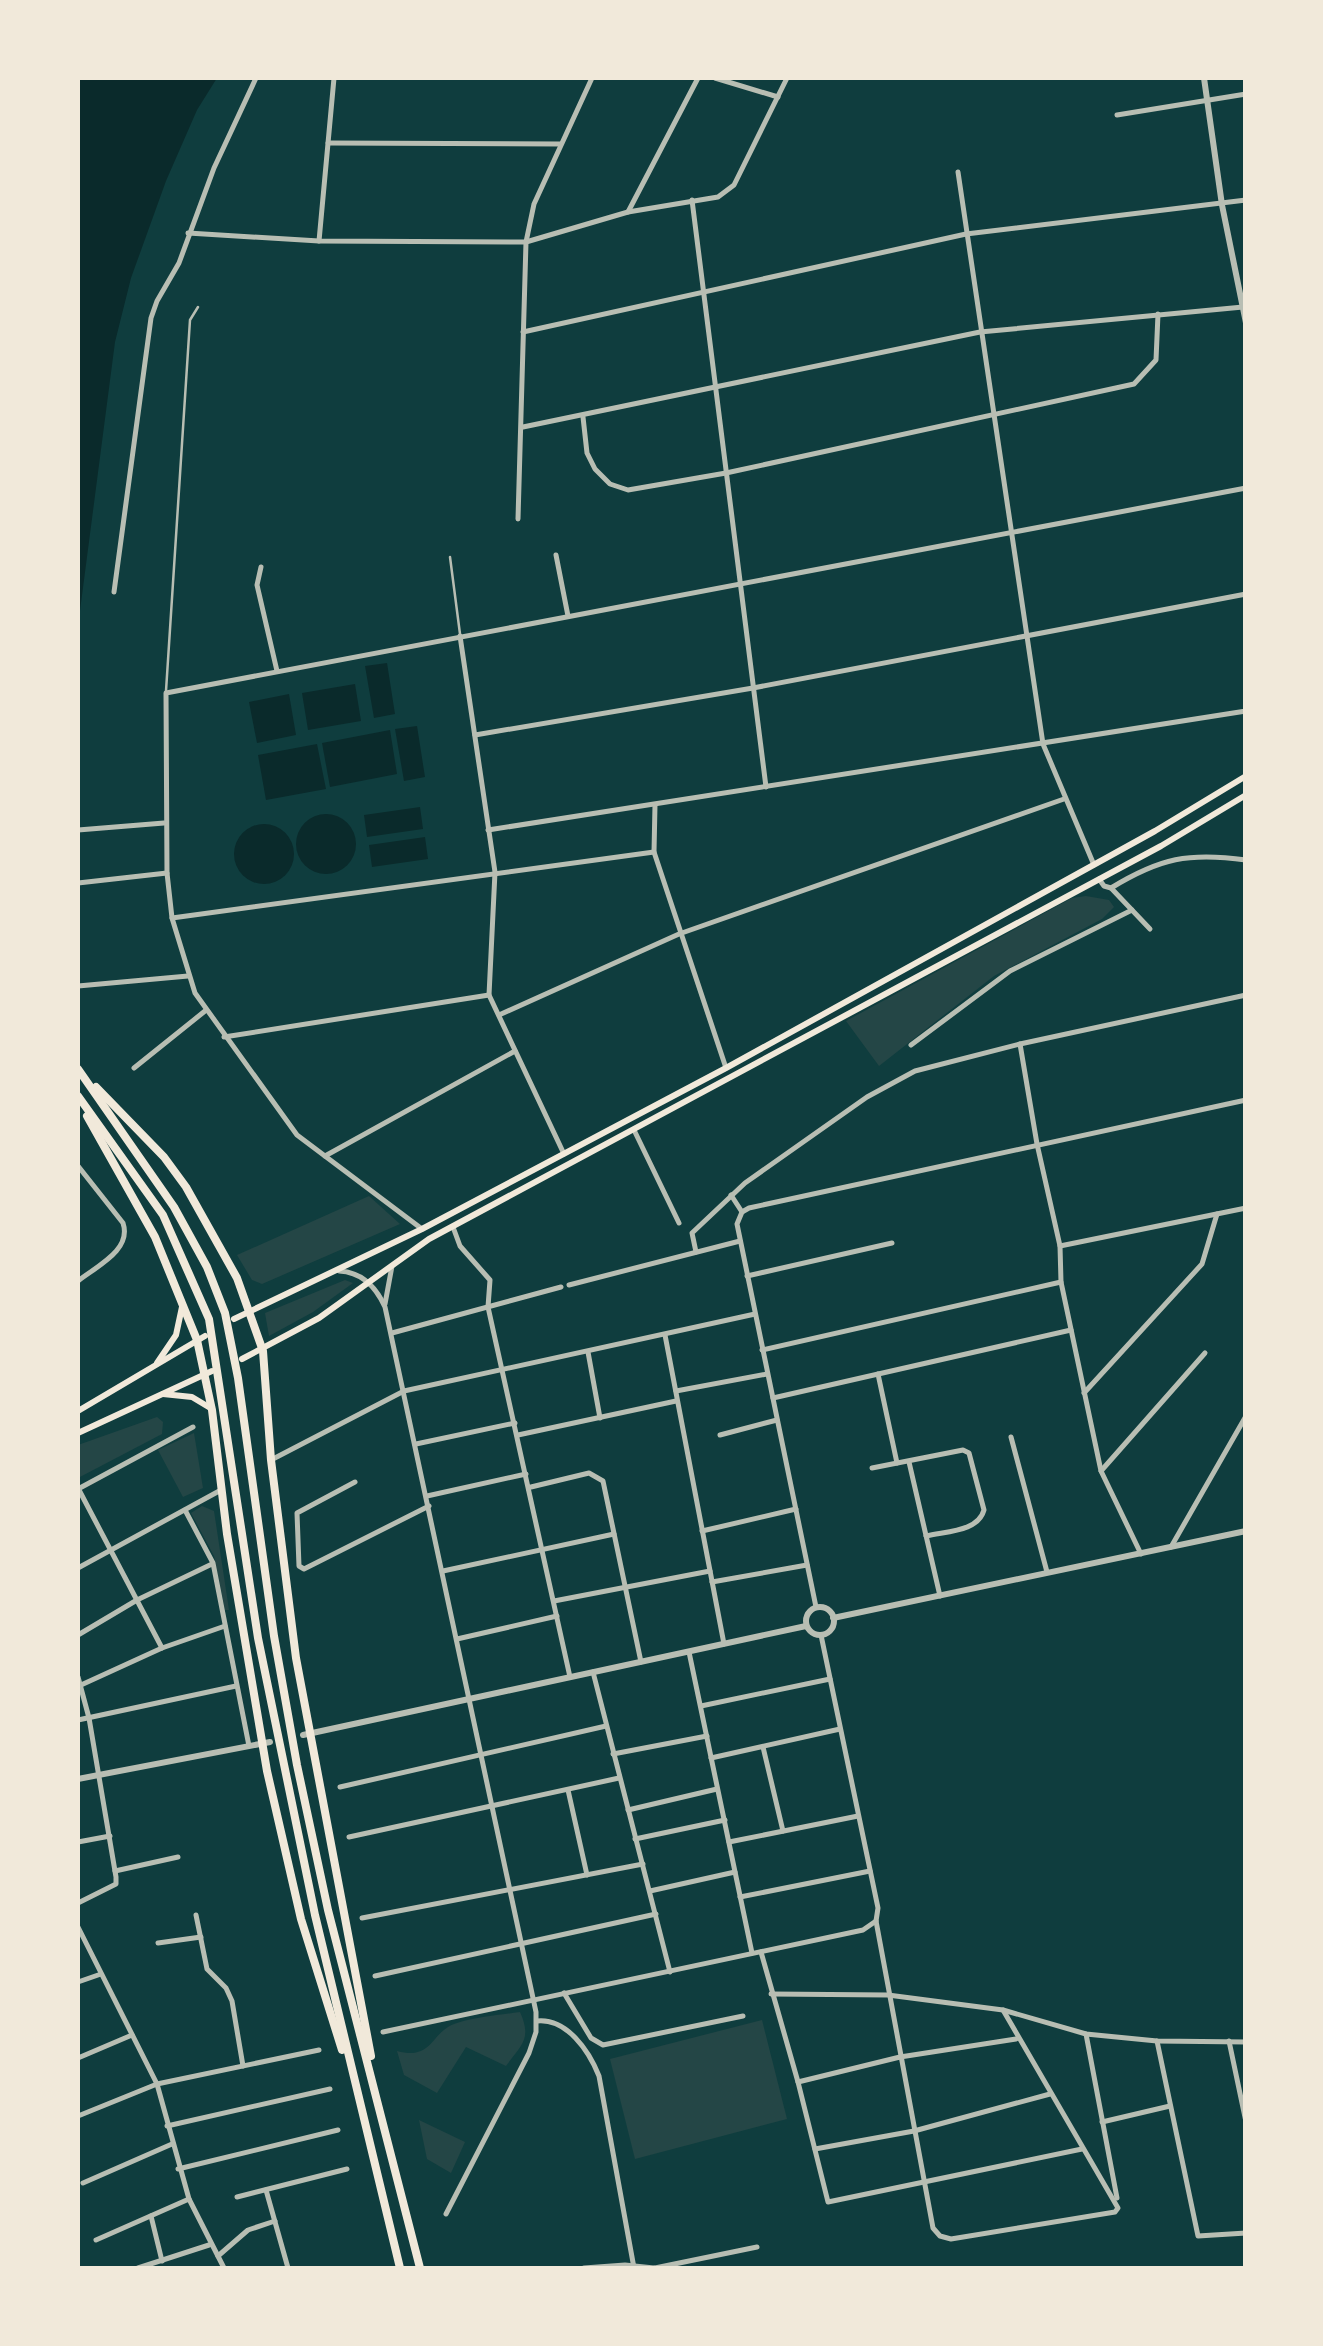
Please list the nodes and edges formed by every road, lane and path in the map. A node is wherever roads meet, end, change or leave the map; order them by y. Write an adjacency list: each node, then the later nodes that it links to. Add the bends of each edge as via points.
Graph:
1 (256, 78): 19 (street)
2 (334, 78): 12 (street)
3 (592, 78): 13 (street)
4 (698, 78): 18 (street)
5 (715, 78): 9 (street)
6 (787, 78): 9 (street)
7 (1204, 78): 10 (street)
8 (1246, 94): 10 (street)
9 (778, 97): 15 (street, via 734,185 718,197)
10 (1207, 100): 11 (street); 17 (street)
11 (1117, 115)
12 (328, 143): 13 (street); 21 (street)
13 (561, 144): 22 (street, via 534,204)
14 (958, 172): 20 (street)
15 (692, 200): 18 (street); 23 (street)
16 (1246, 200): 17 (street)
17 (1222, 205): 20 (street); 25 (street)
18 (628, 212): 22 (street)
19 (188, 233): 21 (street); 42 (street, via 151,318)
20 (966, 234): 23 (street); 29 (street)
21 (319, 241): 22 (street)
22 (526, 242): 28 (street)
23 (704, 294): 28 (street); 30 (street)
24 (198, 306): 49 (lane, via 190,320)
25 (1244, 307): 26 (street); 27 (street)
26 (1158, 314): 29 (street); 31 (street, via 1156,360 1134,384)
27 (1246, 322)
28 (522, 332): 33 (street)
29 (980, 332): 30 (street); 31 (street)
30 (715, 387): 32 (street); 34 (street)
31 (995, 416): 34 (street); 37 (street)
32 (583, 417): 33 (street); 34 (street, via 587,453 610,484 628,490)
33 (522, 427): 36 (street)
34 (726, 472): 41 (street)
35 (1246, 488): 37 (street)
36 (518, 519)
37 (1010, 534): 41 (street); 45 (street)
38 (556, 555): 44 (street)
39 (450, 556): 46 (lane)
40 (260, 567): 47 (street, via 256,585)
41 (740, 584): 44 (street); 48 (street)
42 (114, 592)
43 (1246, 594): 45 (street)
44 (568, 616): 46 (street)
45 (1027, 634): 48 (street); 52 (street)
46 (460, 636): 47 (street); 51 (street)
47 (277, 671): 49 (street)
48 (753, 688): 51 (street); 54 (street)
49 (166, 693): 58 (street)
50 (1246, 710): 52 (street)
51 (475, 735): 60 (street)
52 (1043, 744): 54 (street); 56 (street)
53 (1246, 776): 63 (main road)
54 (766, 787): 57 (street)
55 (1246, 795): 66 (main road)
56 (1064, 799): 63 (street); 72 (street)
57 (656, 805): 60 (street); 61 (street)
58 (164, 824): 59 (street); 65 (street)
59 (78, 830)
60 (488, 830): 64 (street)
61 (654, 852): 64 (street); 72 (street)
62 (1246, 860): 68 (street, via 1178,857)
63 (1094, 865): 84 (main road)
64 (495, 872): 70 (street); 75 (street)
65 (167, 874): 67 (street); 70 (street)
66 (1099, 878): 68 (street); 88 (main road)
67 (78, 883)
68 (1111, 888): 69 (street)
69 (1132, 910): 71 (street); 81 (street, via 1010,971)
70 (172, 918): 73 (street)
71 (1150, 928)
72 (678, 934): 78 (street); 84 (street)
73 (188, 976): 74 (street); 77 (street)
74 (78, 986)
75 (489, 995): 78 (street); 79 (street)
76 (1246, 995): 80 (street)
77 (206, 1011): 79 (street); 83 (street)
78 (499, 1014): 82 (street)
79 (224, 1037): 91 (street, via 297,1135)
80 (1020, 1044): 89 (street); 93 (street, via 914,1071 867,1097)
81 (911, 1045)
82 (516, 1050): 90 (street); 91 (street)
83 (134, 1068)
84 (726, 1068): 90 (main road)
85 (78, 1069): 115 (main road, via 164,1158 197,1206); 278 (main road, via 174,1206 225,1313 298,1765)
86 (78, 1098): 112 (main road); 279 (main road, via 163,1215 210,1319 258,1638)
87 (1246, 1100): 89 (street)
88 (634, 1130): 97 (street); 98 (main road)
89 (1037, 1144): 95 (street); 102 (street)
90 (564, 1154): 99 (main road)
91 (325, 1156): 99 (street)
92 (78, 1166): 107 (street, via 126,1232 122,1246)
93 (731, 1196): 95 (street); 103 (street, via 692,1233)
94 (1246, 1208): 96 (street)
95 (742, 1212): 100 (street)
96 (1218, 1214): 102 (street); 134 (street, via 1202,1264)
97 (680, 1223)
98 (452, 1226): 104 (main road); 114 (street, via 490,1280)
99 (422, 1229): 105 (main road)
100 (740, 1241): 103 (street); 106 (street)
101 (892, 1243): 106 (street)
102 (1060, 1246): 109 (street)
103 (696, 1252): 110 (street)
104 (394, 1264): 108 (main road); 113 (street)
105 (334, 1272): 108 (street); 115 (main road)
106 (747, 1276): 116 (street)
107 (78, 1281)
108 (368, 1281): 113 (street); 123 (main road)
109 (1061, 1282): 118 (street); 122 (street)
110 (569, 1285)
111 (560, 1287): 114 (street)
112 (181, 1296): 121 (main road); 127 (main road, via 176,1335)
113 (385, 1307): 119 (street)
114 (488, 1307): 119 (street); 128 (street)
115 (250, 1310): 117 (main road); 123 (main road)
116 (755, 1314): 120 (street); 122 (street)
117 (234, 1320)
118 (1071, 1330): 131 (street); 134 (street)
119 (392, 1333): 132 (street)
120 (665, 1335): 124 (street); 133 (street)
121 (201, 1338): 127 (main road); 129 (main road)
122 (762, 1350): 130 (street)
123 (263, 1351): 126 (main road); 150 (main road)
124 (588, 1352): 128 (street); 141 (street)
125 (1205, 1352): 154 (street)
126 (242, 1360)
127 (152, 1368): 139 (main road)
128 (503, 1368): 132 (street); 143 (street)
129 (209, 1372): 135 (main road); 138 (main road)
130 (768, 1374): 133 (street); 136 (street)
131 (878, 1374): 136 (street); 152 (street)
132 (404, 1391): 149 (street); 150 (street)
133 (676, 1391): 137 (street)
134 (1084, 1393): 154 (street)
135 (157, 1394): 138 (main road, via 192,1398); 145 (main road)
136 (773, 1398): 142 (street)
137 (678, 1401): 141 (street); 164 (street)
138 (212, 1410): 159 (main road)
139 (78, 1412)
140 (1246, 1416): 168 (street)
141 (600, 1418): 147 (street)
142 (777, 1420): 146 (street); 162 (street)
143 (515, 1423): 147 (street); 149 (street)
144 (193, 1428): 157 (street)
145 (78, 1432)
146 (720, 1435)
147 (518, 1436): 155 (street)
148 (1011, 1437): 177 (street)
149 (416, 1444): 160 (street)
150 (272, 1460): 278 (main road, via 296,1658)
151 (909, 1461): 152 (street); 167 (street); 167 (street, via 969,1453 984,1510 974,1525)
152 (898, 1463): 153 (street)
153 (872, 1468)
154 (1101, 1471): 171 (street)
155 (526, 1474): 158 (street); 160 (street)
156 (355, 1482): 161 (street, via 297,1513 299,1566)
157 (78, 1488): 169 (street)
158 (529, 1488): 166 (street, via 596,1474); 170 (street)
159 (221, 1490): 163 (street); 279 (main road, via 267,1770 301,1919)
160 (427, 1496): 161 (street)
161 (429, 1506): 175 (street)
162 (796, 1509): 164 (street); 173 (street)
163 (184, 1510): 169 (street); 172 (street)
164 (702, 1530): 176 (street)
165 (1246, 1531): 168 (street)
166 (614, 1534): 170 (street); 179 (street)
167 (926, 1536): 180 (street)
168 (1171, 1547): 171 (street)
169 (110, 1549): 174 (street); 181 (street)
170 (543, 1550): 175 (street); 182 (street)
171 (1141, 1554): 177 (street)
172 (213, 1563): 181 (street); 186 (street)
173 (808, 1566): 178 (street); 183 (street)
174 (78, 1568)
175 (443, 1571): 190 (street)
176 (710, 1571): 178 (street); 179 (street)
177 (1048, 1575): 180 (street)
178 (712, 1582): 191 (street)
179 (626, 1588): 182 (street); 194 (street)
180 (940, 1596): 185 (street)
181 (137, 1600): 188 (street); 192 (street)
182 (554, 1601): 184 (street)
183 (816, 1607): 185 (street); 187 (street)
184 (557, 1616): 190 (street); 197 (street)
185 (833, 1618): 189 (street)
186 (225, 1626): 192 (street); 200 (street)
187 (806, 1626): 189 (street); 191 (street)
188 (78, 1634)
189 (821, 1635): 198 (street)
190 (458, 1639): 201 (street)
191 (724, 1644): 193 (street)
192 (162, 1648): 199 (street)
193 (690, 1652): 194 (street); 202 (street)
194 (641, 1662): 195 (street)
195 (593, 1672): 197 (street); 205 (street)
196 (78, 1677): 199 (street)
197 (570, 1677): 201 (street)
198 (830, 1679): 202 (street); 206 (street)
199 (81, 1685): 203 (street)
200 (237, 1686): 203 (street); 210 (street)
201 (470, 1698): 207 (street); 212 (street)
202 (700, 1706): 208 (street)
203 (89, 1718): 204 (street); 215 (street)
204 (78, 1720)
205 (606, 1726): 212 (street); 213 (street)
206 (841, 1729): 211 (street); 223 (street)
207 (303, 1735)
208 (707, 1736): 213 (street); 214 (street)
209 (270, 1742): 210 (street)
210 (249, 1746): 215 (street)
211 (763, 1746): 214 (street); 225 (street)
212 (482, 1754): 218 (street); 221 (street)
213 (613, 1754): 216 (street)
214 (712, 1758): 220 (street)
215 (99, 1775): 217 (street); 226 (street)
216 (619, 1778): 219 (street); 222 (street)
217 (78, 1779)
218 (340, 1787)
219 (568, 1789): 221 (street); 236 (street)
220 (718, 1789): 222 (street); 224 (street)
221 (493, 1806): 227 (street); 237 (street)
222 (628, 1810): 228 (street)
223 (859, 1816): 225 (street); 234 (street)
224 (724, 1820): 228 (street); 230 (street)
225 (782, 1832): 230 (street)
226 (110, 1836): 229 (street); 233 (street)
227 (349, 1836)
228 (635, 1839): 232 (street)
229 (78, 1842)
230 (729, 1842): 235 (street)
231 (178, 1857): 233 (street)
232 (642, 1864): 236 (street); 238 (street)
233 (116, 1871): 240 (street, via 116,1884)
234 (870, 1871): 239 (street); 244 (street)
235 (735, 1872): 238 (street); 239 (street)
236 (587, 1875): 237 (street)
237 (512, 1890): 243 (street); 248 (street)
238 (650, 1891): 241 (street)
239 (740, 1897): 250 (street)
240 (78, 1903)
241 (656, 1914): 248 (street); 251 (street)
242 (196, 1915): 246 (street)
243 (362, 1918)
244 (876, 1921): 249 (street, via 863,1930); 257 (street)
245 (78, 1928): 252 (street)
246 (201, 1937): 247 (street); 272 (street, via 208,1969 232,2000)
247 (158, 1943)
248 (523, 1944): 253 (street); 258 (street)
249 (760, 1952): 250 (street); 256 (street)
250 (752, 1953): 251 (street)
251 (670, 1972): 255 (street)
252 (101, 1974): 254 (street); 264 (street)
253 (375, 1976)
254 (78, 1982)
255 (564, 1993): 258 (street); 260 (street, via 591,2038 604,2045)
256 (771, 1994): 257 (street); 273 (street)
257 (888, 1996): 259 (street); 270 (street)
258 (534, 2000): 261 (street); 262 (street)
259 (1002, 2010): 263 (street); 265 (street)
260 (743, 2016)
261 (537, 2021): 297 (street, via 529,2052); 306 (street, via 567,2030 599,2076)
262 (383, 2032)
263 (1086, 2034): 266 (street); 281 (street)
264 (132, 2035): 271 (street); 274 (street)
265 (1016, 2039): 270 (street); 276 (street)
266 (1157, 2041): 267 (street); 277 (street)
267 (1229, 2041): 268 (street); 282 (street)
268 (1246, 2042)
269 (319, 2050): 272 (street)
270 (900, 2057): 273 (street); 285 (street)
271 (78, 2058)
272 (244, 2066): 274 (street)
273 (798, 2082): 288 (street)
274 (157, 2084): 280 (street); 283 (street)
275 (330, 2089): 283 (street)
276 (1050, 2094): 285 (street); 287 (street)
277 (1170, 2106): 281 (street); 300 (street, via 1197,2235)
278 (380, 2110): 311 (main road)
279 (361, 2112): 310 (main road)
280 (78, 2116)
281 (1102, 2122): 296 (street)
282 (1246, 2122)
283 (168, 2126): 286 (street)
284 (338, 2130): 289 (street)
285 (914, 2131): 288 (street); 292 (street)
286 (172, 2144): 289 (street); 291 (street)
287 (1082, 2149): 292 (street); 296 (street)
288 (815, 2150): 292 (street, via 828,2202)
289 (178, 2169): 295 (street)
290 (347, 2169): 293 (street)
291 (83, 2183)
292 (924, 2183): 296 (street, via 934,2228 951,2239 1114,2212)
293 (266, 2189): 294 (street); 299 (street)
294 (236, 2197)
295 (189, 2199): 298 (street); 302 (street)
296 (1118, 2202)
297 (446, 2214)
298 (151, 2216): 301 (street); 305 (street)
299 (275, 2222): 304 (street, via 248,2230); 309 (street)
300 (1246, 2233)
301 (96, 2240)
302 (210, 2245): 304 (street); 305 (street)
303 (757, 2247): 313 (street)
304 (218, 2256): 308 (street)
305 (162, 2261): 307 (street)
306 (634, 2267): 312 (street); 313 (street)
307 (138, 2268)
308 (224, 2268)
309 (288, 2268)
310 (400, 2268)
311 (420, 2268)
312 (586, 2268)
313 (655, 2268)

